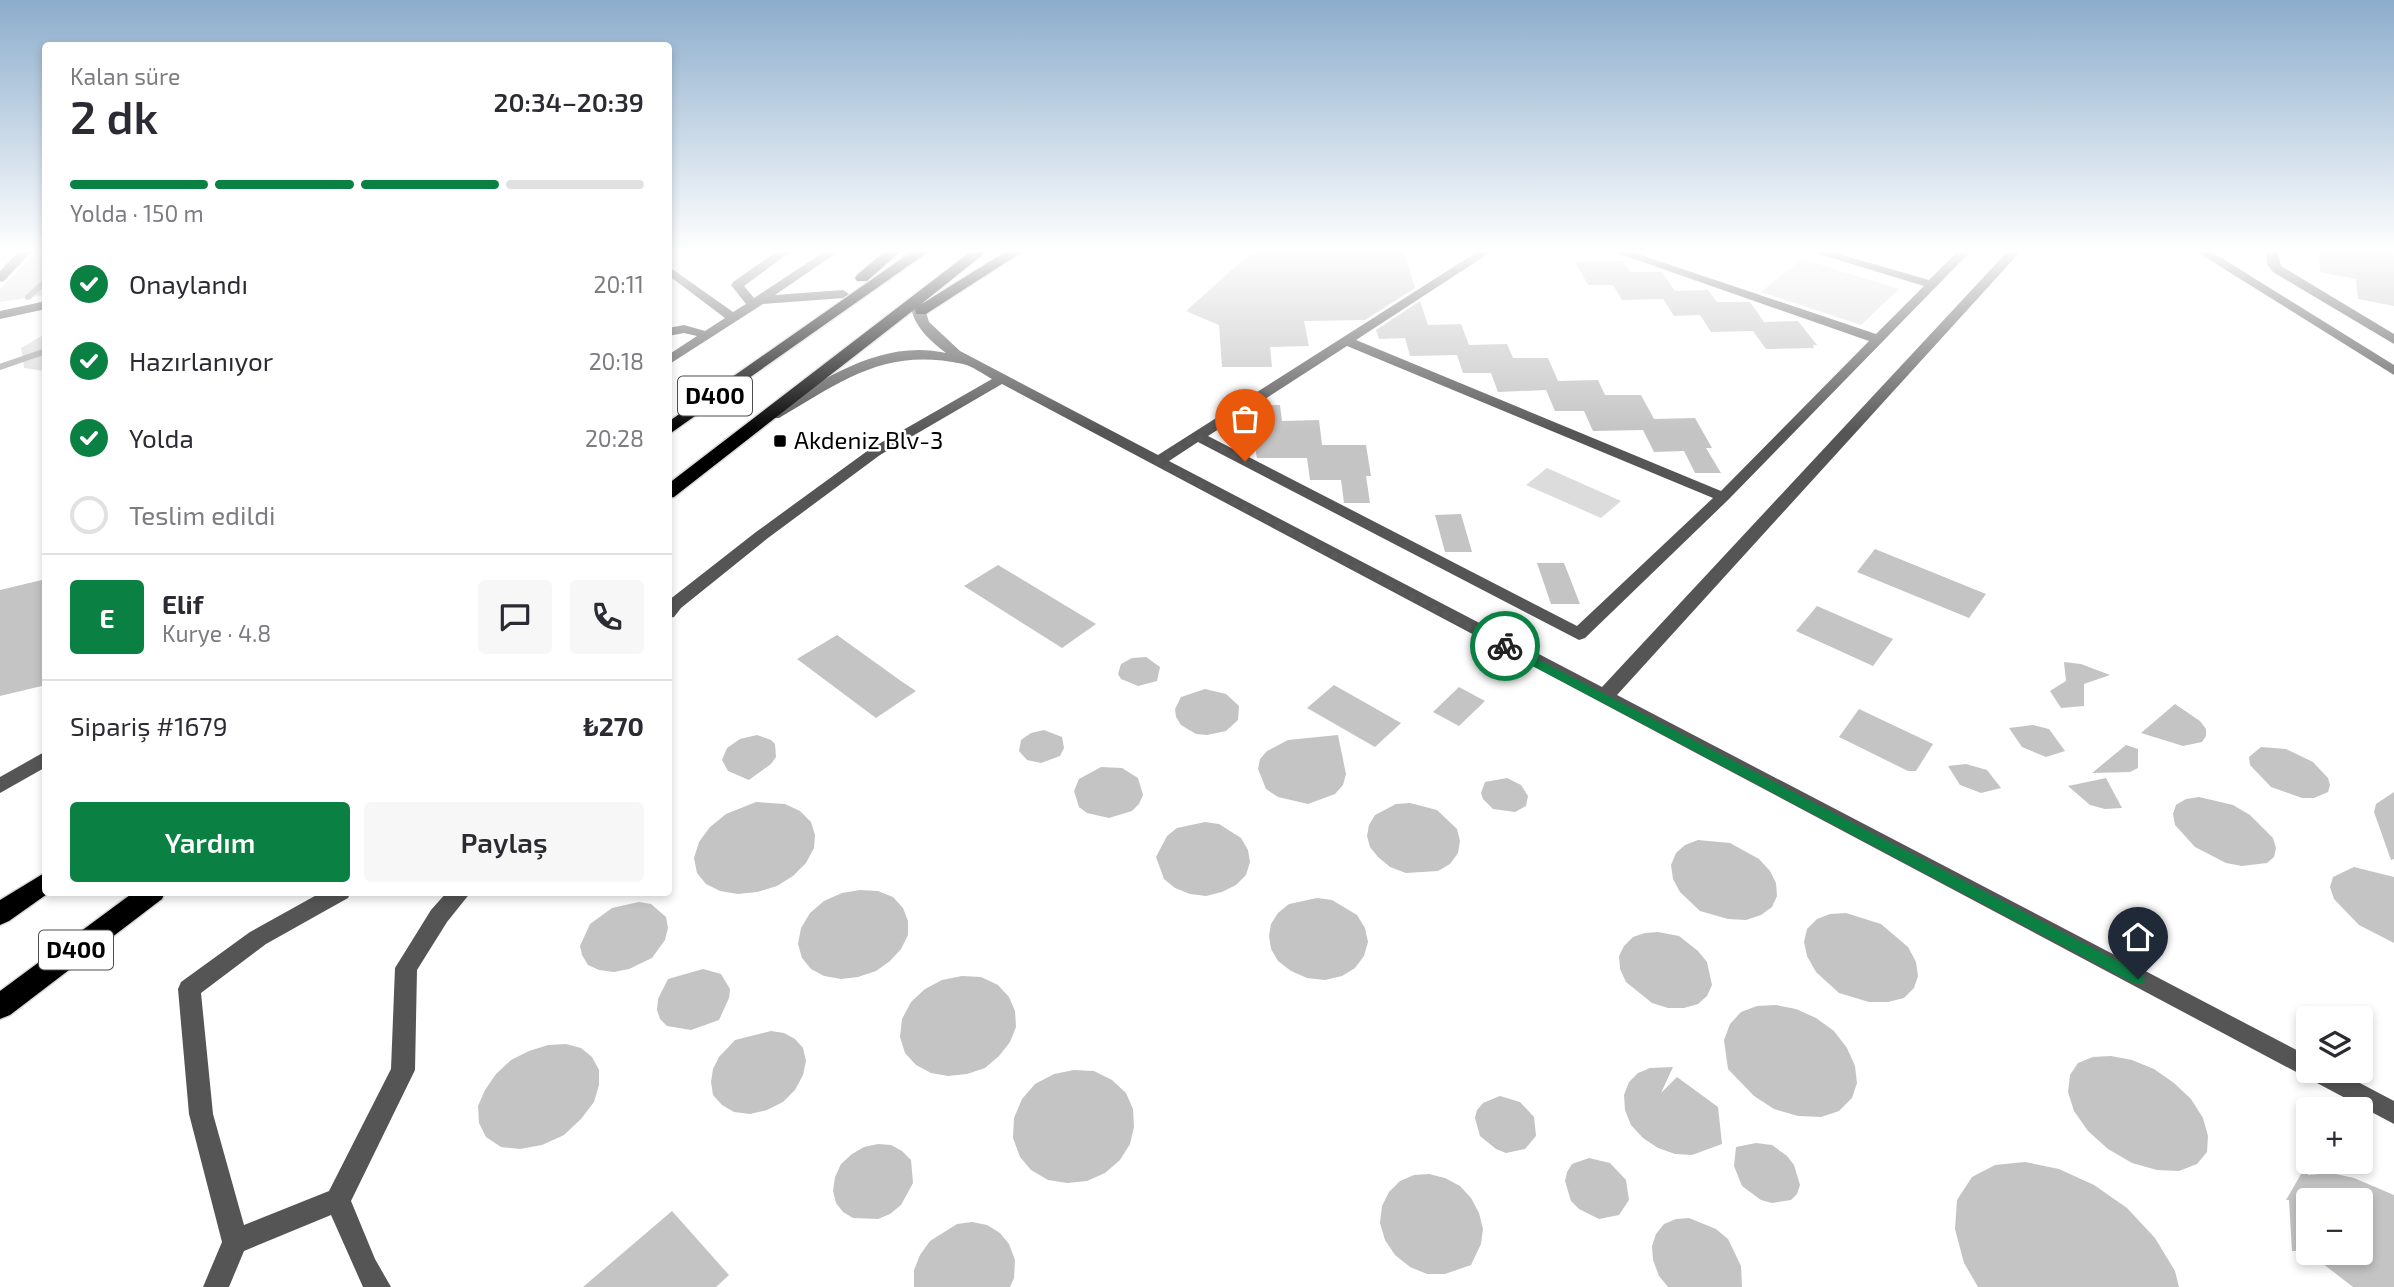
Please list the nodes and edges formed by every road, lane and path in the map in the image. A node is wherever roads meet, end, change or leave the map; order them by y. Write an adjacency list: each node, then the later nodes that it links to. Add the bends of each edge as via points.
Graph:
1 (725, 312): 13 (street)
2 (742, 312): 13 (street)
3 (822, 312): 20 (highway, D400)
4 (835, 312): 20 (highway, D400)
5 (908, 312): 24 (highway, D400)
6 (921, 312): 22 (street, via 940,342)
7 (1392, 312): 18 (street)
8 (1797, 312): 16 (street)
9 (1906, 312): 16 (street)
10 (1959, 312): 30 (street)
11 (2299, 312): 21 (street)
12 (2348, 312): 17 (street)
13 (733, 318): 15 (street)
14 (672, 331): 15 (street, via 684,329)
15 (707, 335): 19 (street)
16 (1879, 340): 28 (street)
17 (2394, 340)
18 (1347, 341): 25 (street); 28 (street)
19 (672, 358)
20 (762, 363): 23 (highway, D400)
21 (2394, 371)
22 (993, 374): 24 (street, via 952,358 893,355 864,364); 26 (street); 29 (street, via 762,535)
23 (672, 427)
24 (752, 428): 27 (highway, D400)
25 (1197, 436): 26 (street); 28 (street, via 1579,634)
26 (1157, 462): 30 (street)
27 (672, 490)
28 (1723, 497)
29 (672, 608)
30 (1603, 698): 39 (street)
31 (42, 760): 32 (street)
32 (0, 786)
33 (42, 885): 37 (highway, D400)
34 (148, 896): 38 (highway, D400)
35 (334, 896): 43 (street, via 258,938 190,989 201,1114)
36 (457, 896): 42 (street, via 406,968 402,1070)
37 (0, 914)
38 (0, 1007)
39 (2296, 1062)
40 (2337, 1083): 41 (street)
41 (2394, 1113)
42 (338, 1200): 43 (street); 45 (street)
43 (235, 1242): 44 (street)
44 (216, 1287)
45 (378, 1287)

